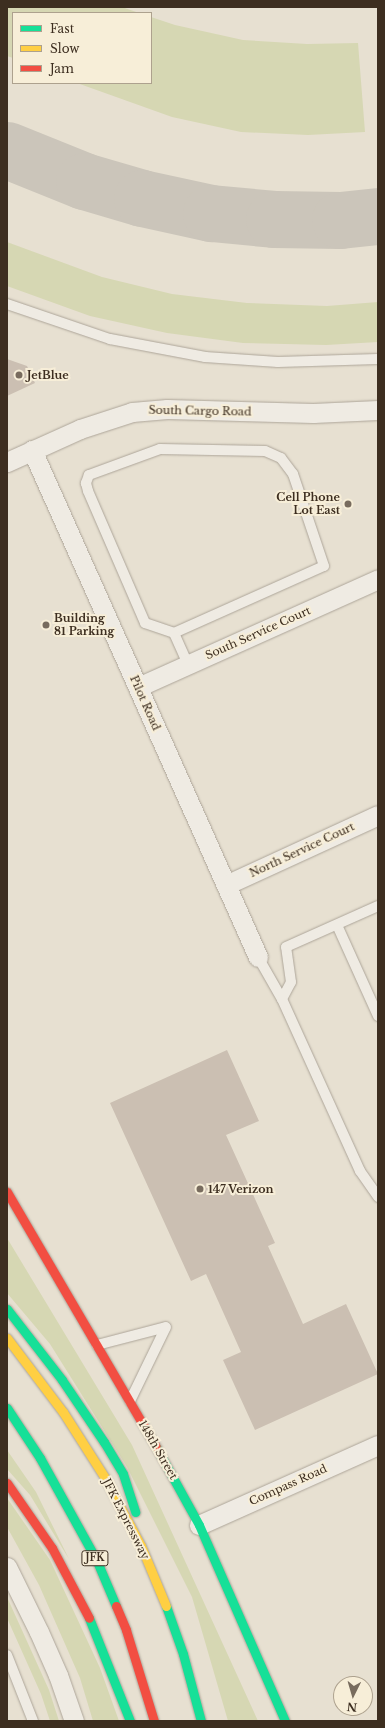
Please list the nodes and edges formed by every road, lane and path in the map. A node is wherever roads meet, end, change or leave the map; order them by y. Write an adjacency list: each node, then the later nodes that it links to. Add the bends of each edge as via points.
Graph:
1 (7, 304): 2 (lane, via 110,339 205,357 278,362)
2 (378, 359)
3 (378, 410): 4 (street, South Cargo Road, via 313,413 149,410 132,412 100,422)
4 (32, 450): 5 (street, South Cargo Road); 9 (street, Pilot Road)
5 (7, 462)
6 (378, 578): 8 (street, South Service Court)
7 (174, 633): 7 (lane, via 324,566 293,474 281,458 265,451 160,449 89,475 86,483 88,491 145,623); 8 (lane)
8 (188, 664): 9 (street, South Service Court)
9 (138, 687): 11 (street, Pilot Road)
10 (378, 815): 11 (street, North Service Court)
11 (226, 885): 14 (street, Pilot Road)
12 (378, 906): 13 (lane)
13 (337, 925): 15 (lane, via 286,947 290,982); 16 (lane)
14 (258, 957): 15 (lane)
15 (282, 999): 18 (lane, via 360,1171)
16 (378, 1016)
17 (7, 1192): 21 (main road, 148th Street)
18 (378, 1197)
19 (7, 1309): 28 (main road, via 82,1407 123,1474)
20 (7, 1338): 28 (main road, JFK Expressway, via 63,1412 101,1471 124,1512)
21 (98, 1345): 22 (main road, 148th Street); 22 (lane, via 166,1328)
22 (130, 1401): 26 (main road, 148th Street, via 159,1449)
23 (7, 1408): 33 (main road, JFK, via 52,1478 96,1559 126,1630)
24 (378, 1445): 26 (street, Compass Road)
25 (7, 1483): 32 (main road, via 39,1529 70,1581 102,1646)
26 (199, 1525): 35 (main road, 148th Street)
27 (7, 1567): 31 (street, via 58,1675)
28 (157, 1582): 34 (main road, JFK Expressway, via 183,1654)
29 (7, 1655): 30 (lane)
30 (33, 1721)
31 (74, 1721)
32 (130, 1721)
33 (154, 1721)
34 (201, 1721)
35 (285, 1721)

